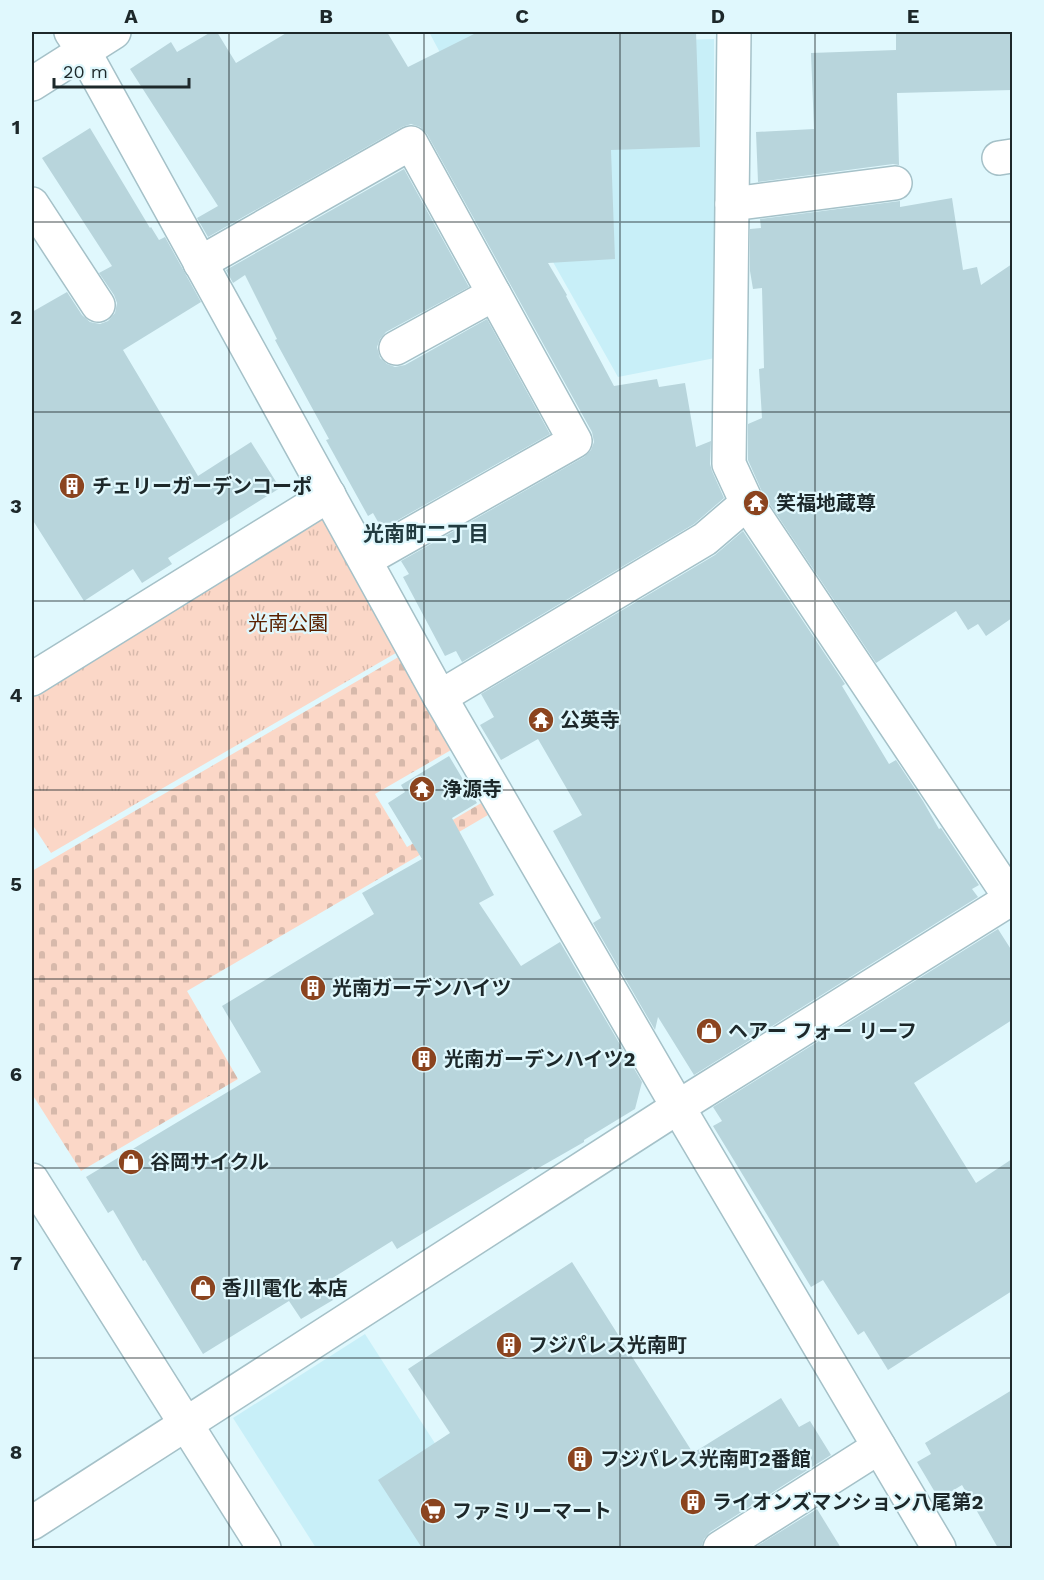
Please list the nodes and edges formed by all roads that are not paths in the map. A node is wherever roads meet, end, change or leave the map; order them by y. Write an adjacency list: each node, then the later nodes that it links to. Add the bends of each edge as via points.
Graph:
1 (114, 32): 3 (street)
2 (734, 32): 7 (street)
3 (77, 41): 4 (street); 8 (street)
4 (32, 84)
5 (895, 183): 7 (street)
6 (32, 204): 10 (street)
7 (732, 204): 13 (street, via 729,464)
8 (200, 263): 9 (street, via 411,143); 12 (street)
9 (494, 294): 11 (street); 14 (street, via 575,441)
10 (98, 305)
11 (396, 348)
12 (329, 495): 14 (street); 15 (street)
13 (747, 503): 16 (street, via 705,539); 17 (street)
14 (365, 560): 16 (street)
15 (32, 679)
16 (441, 697): 18 (street)
17 (1012, 899): 18 (street)
18 (678, 1107): 20 (street); 21 (street)
19 (32, 1180): 20 (street)
20 (187, 1424): 22 (street); 23 (street)
21 (879, 1447): 24 (street); 25 (street)
22 (32, 1523)
23 (264, 1548)
24 (720, 1548)
25 (939, 1548)

